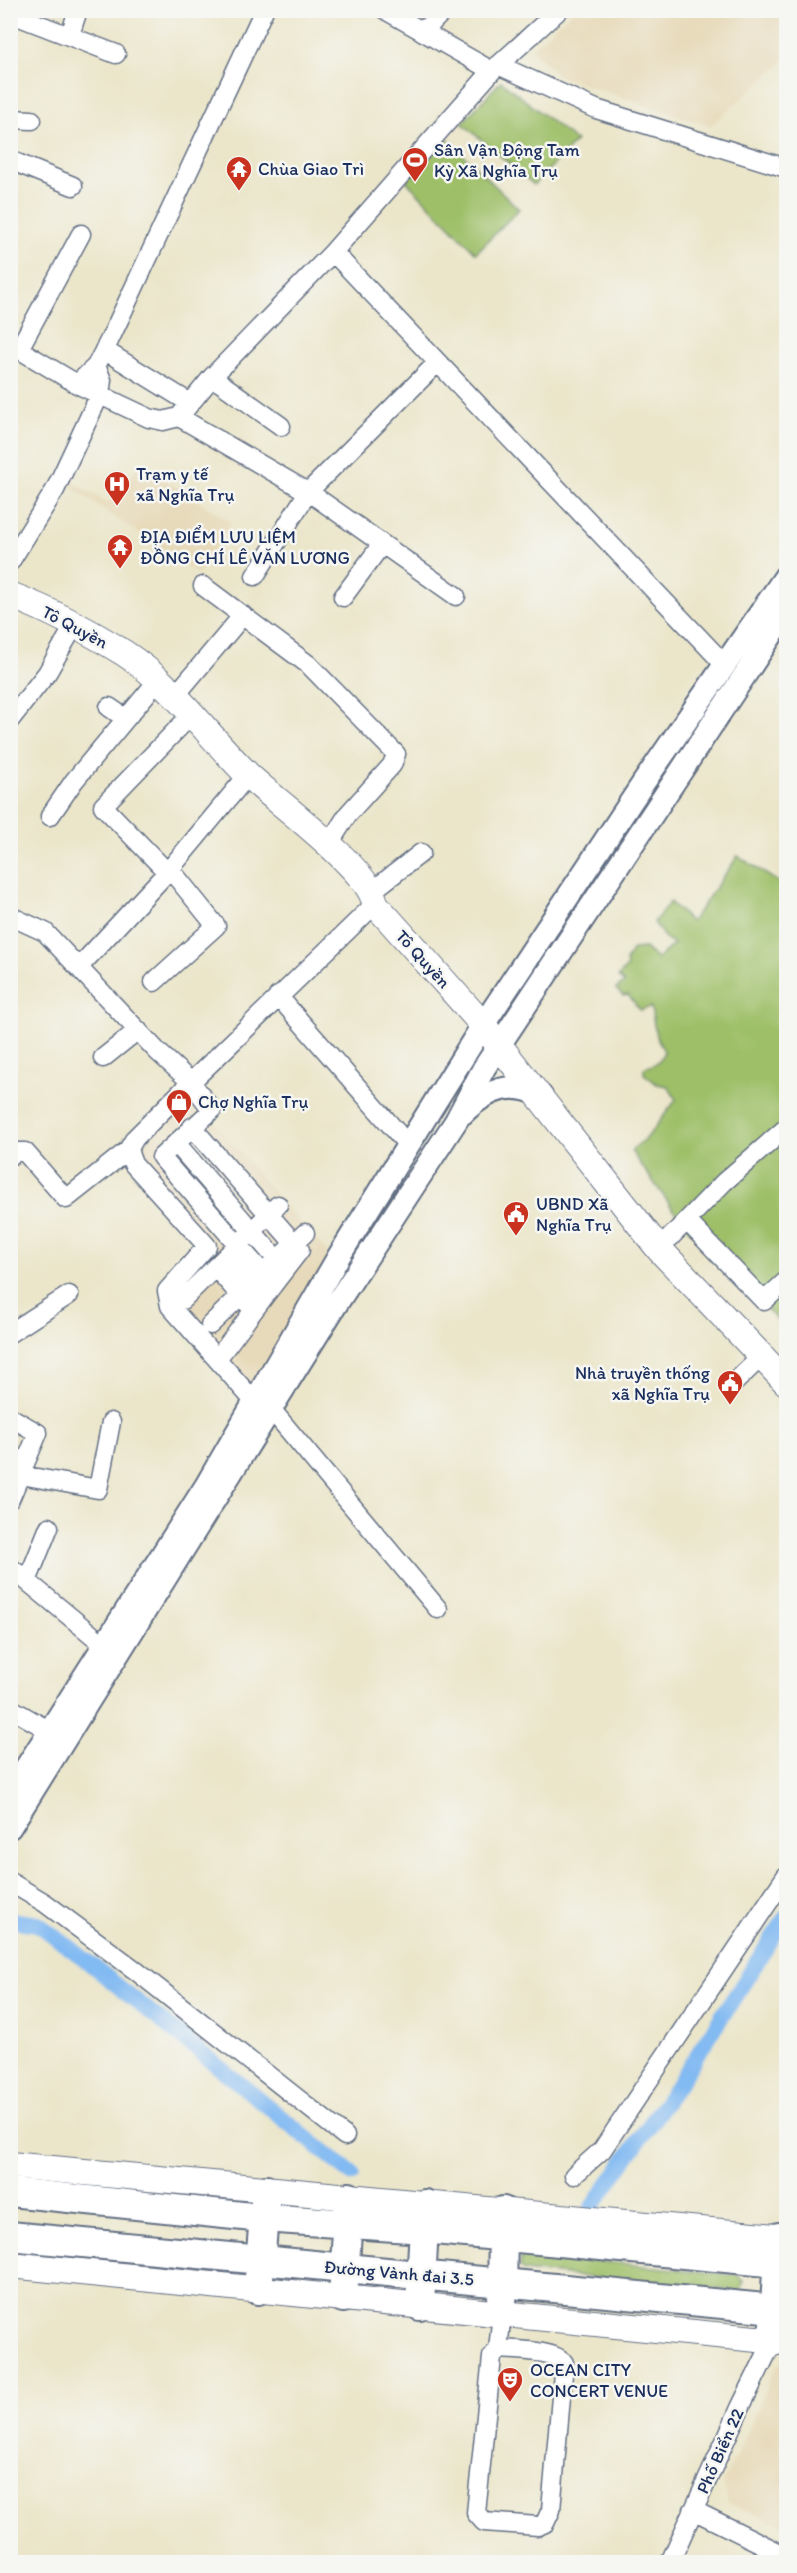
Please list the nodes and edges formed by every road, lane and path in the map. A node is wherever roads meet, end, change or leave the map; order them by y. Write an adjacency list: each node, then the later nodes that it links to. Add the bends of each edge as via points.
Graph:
1 (78, 10): 8 (street)
2 (264, 10): 19 (street)
3 (385, 10): 7 (street)
4 (444, 10): 7 (street)
5 (559, 10): 10 (street)
6 (15, 16): 8 (street)
7 (423, 32): 10 (street)
8 (70, 35): 9 (street)
9 (116, 54)
10 (495, 68): 14 (street, via 596,109); 17 (street)
11 (10, 119): 12 (street)
12 (32, 120)
13 (10, 160): 15 (street)
14 (786, 168)
15 (73, 186)
16 (81, 234): 18 (street)
17 (333, 252): 20 (street); 21 (street)
18 (15, 346): 22 (street)
19 (100, 358): 22 (street); 23 (street); 24 (street)
20 (437, 363): 26 (street); 38 (street)
21 (212, 377): 24 (street); 25 (street)
22 (77, 384): 23 (street)
23 (100, 394): 24 (street, via 163,421); 28 (street, via 55,490)
24 (184, 410): 26 (street)
25 (281, 426)
26 (308, 492): 27 (street); 29 (street)
27 (382, 544): 33 (street); 34 (street)
28 (10, 562)
29 (255, 576)
30 (786, 576): 38 (street)
31 (203, 586): 36 (street)
32 (10, 595): 37 (main road, Tô Quyền)
33 (456, 596)
34 (343, 597)
35 (786, 613): 39 (street)
36 (243, 615): 40 (street); 46 (street, via 309,665 396,754 392,765 348,814)
37 (74, 626): 40 (main road, Tô Quyền, via 124,654); 43 (street, via 47,673)
38 (724, 665): 39 (street); 54 (street)
39 (742, 681): 56 (street)
40 (175, 696): 42 (street); 44 (main road, Tô Quyền); 48 (street, via 103,806)
41 (109, 707): 42 (street)
42 (125, 718): 45 (street)
43 (10, 720)
44 (248, 775): 46 (main road, Tô Quyền); 48 (street)
45 (50, 816)
46 (329, 844): 49 (main road, Tô Quyền)
47 (421, 854): 49 (street)
48 (168, 870): 51 (street); 52 (street, via 220,923)
49 (373, 898): 53 (street); 54 (main road, Tô Quyền)
50 (10, 916): 51 (street, via 45,932)
51 (79, 967): 55 (street)
52 (154, 982)
53 (278, 996): 58 (street); 64 (street)
54 (483, 1025): 56 (main road, Tô Quyền); 64 (street)
55 (138, 1030): 57 (street); 58 (street)
56 (500, 1049): 59 (main road, Tô Quyền); 60 (street, via 484,1068)
57 (103, 1058)
58 (191, 1082): 61 (street, via 212,1110); 66 (street, via 135,1137)
59 (541, 1096): 60 (street, via 518,1086 495,1091); 80 (main road, Tô Quyền)
60 (456, 1121): 68 (street)
61 (192, 1127): 63 (street); 65 (street)
62 (786, 1128): 76 (street, via 724,1182)
63 (176, 1143): 69 (street); 71 (street, via 161,1157)
64 (408, 1145): 68 (street); 93 (street)
65 (211, 1149): 69 (street); 70 (street)
66 (128, 1150): 67 (street, via 66,1199 25,1152); 79 (street, via 133,1164)
67 (10, 1156)
68 (432, 1159): 93 (street)
69 (194, 1164): 71 (street); 72 (street)
70 (230, 1172): 72 (street); 74 (street)
71 (179, 1178): 73 (street)
72 (213, 1186): 73 (street); 75 (street)
73 (198, 1200): 77 (street)
74 (262, 1202): 75 (street); 78 (street); 82 (street, via 299,1238 300,1250)
75 (234, 1211): 77 (street); 78 (street)
76 (687, 1221): 80 (street); 83 (street, via 764,1301)
77 (219, 1224): 79 (street); 81 (street)
78 (252, 1231): 81 (street); 82 (street)
79 (207, 1245): 90 (street, via 166,1291 180,1320)
80 (659, 1249): 89 (main road, Tô Quyền)
81 (226, 1257): 84 (street); 84 (street); 86 (street)
82 (281, 1264): 84 (street)
83 (786, 1281)
84 (257, 1291): 87 (street); 90 (street)
85 (69, 1295): 88 (street)
86 (182, 1300)
87 (210, 1325)
88 (10, 1333)
89 (762, 1356): 91 (main road, Tô Quyền); 92 (street)
90 (217, 1359): 93 (street)
91 (786, 1382)
92 (734, 1384)
93 (264, 1408): 101 (street); 102 (street)
94 (10, 1417): 96 (street, via 38,1433)
95 (111, 1422): 96 (street, via 106,1492)
96 (21, 1475): 97 (street)
97 (10, 1499)
98 (49, 1527): 100 (street)
99 (10, 1567): 100 (street)
100 (28, 1580): 102 (street)
101 (438, 1609)
102 (112, 1648): 104 (street); 106 (street)
103 (10, 1708): 104 (street)
104 (50, 1731): 105 (street)
105 (10, 1793)
106 (10, 1827)
107 (786, 1876): 111 (street, via 602,2150)
108 (10, 1882): 109 (street, via 135,1970)
109 (345, 2136)
110 (10, 2165): 112 (main road)
111 (574, 2175)
112 (267, 2190): 114 (main road); 116 (main road)
113 (10, 2192): 116 (main road)
114 (349, 2197): 115 (main road); 118 (main road)
115 (424, 2217): 117 (main road); 118 (main road); 124 (main road)
116 (263, 2218): 118 (main road); 121 (main road)
117 (502, 2224): 120 (main road); 125 (main road)
118 (346, 2225): 123 (main road)
119 (10, 2236): 121 (main road, Đường Vành đai 3.5)
120 (782, 2251): 129 (main road)
121 (260, 2260): 123 (main road, Đường Vành đai 3.5); 126 (main road)
122 (10, 2265): 126 (main road)
123 (345, 2268): 124 (main road, Đường Vành đai 3.5); 127 (main road)
124 (422, 2275): 125 (main road, Đường Vành đai 3.5); 128 (main road)
125 (504, 2283): 129 (main road, Đường Vành đai 3.5); 130 (main road)
126 (258, 2290): 127 (main road)
127 (343, 2298): 128 (main road)
128 (420, 2306): 130 (main road)
129 (780, 2310): 131 (main road)
130 (502, 2314): 131 (main road, via 600,2332); 132 (street)
131 (780, 2342): 133 (street, Phố Biển 22)
132 (498, 2349): 132 (street, via 492,2357 476,2513 484,2522 538,2526 545,2523 551,2510 564,2363 562,2358 552,2355)
133 (693, 2510): 134 (street); 135 (street, Phố Biển 22)
134 (786, 2556)
135 (670, 2562)

